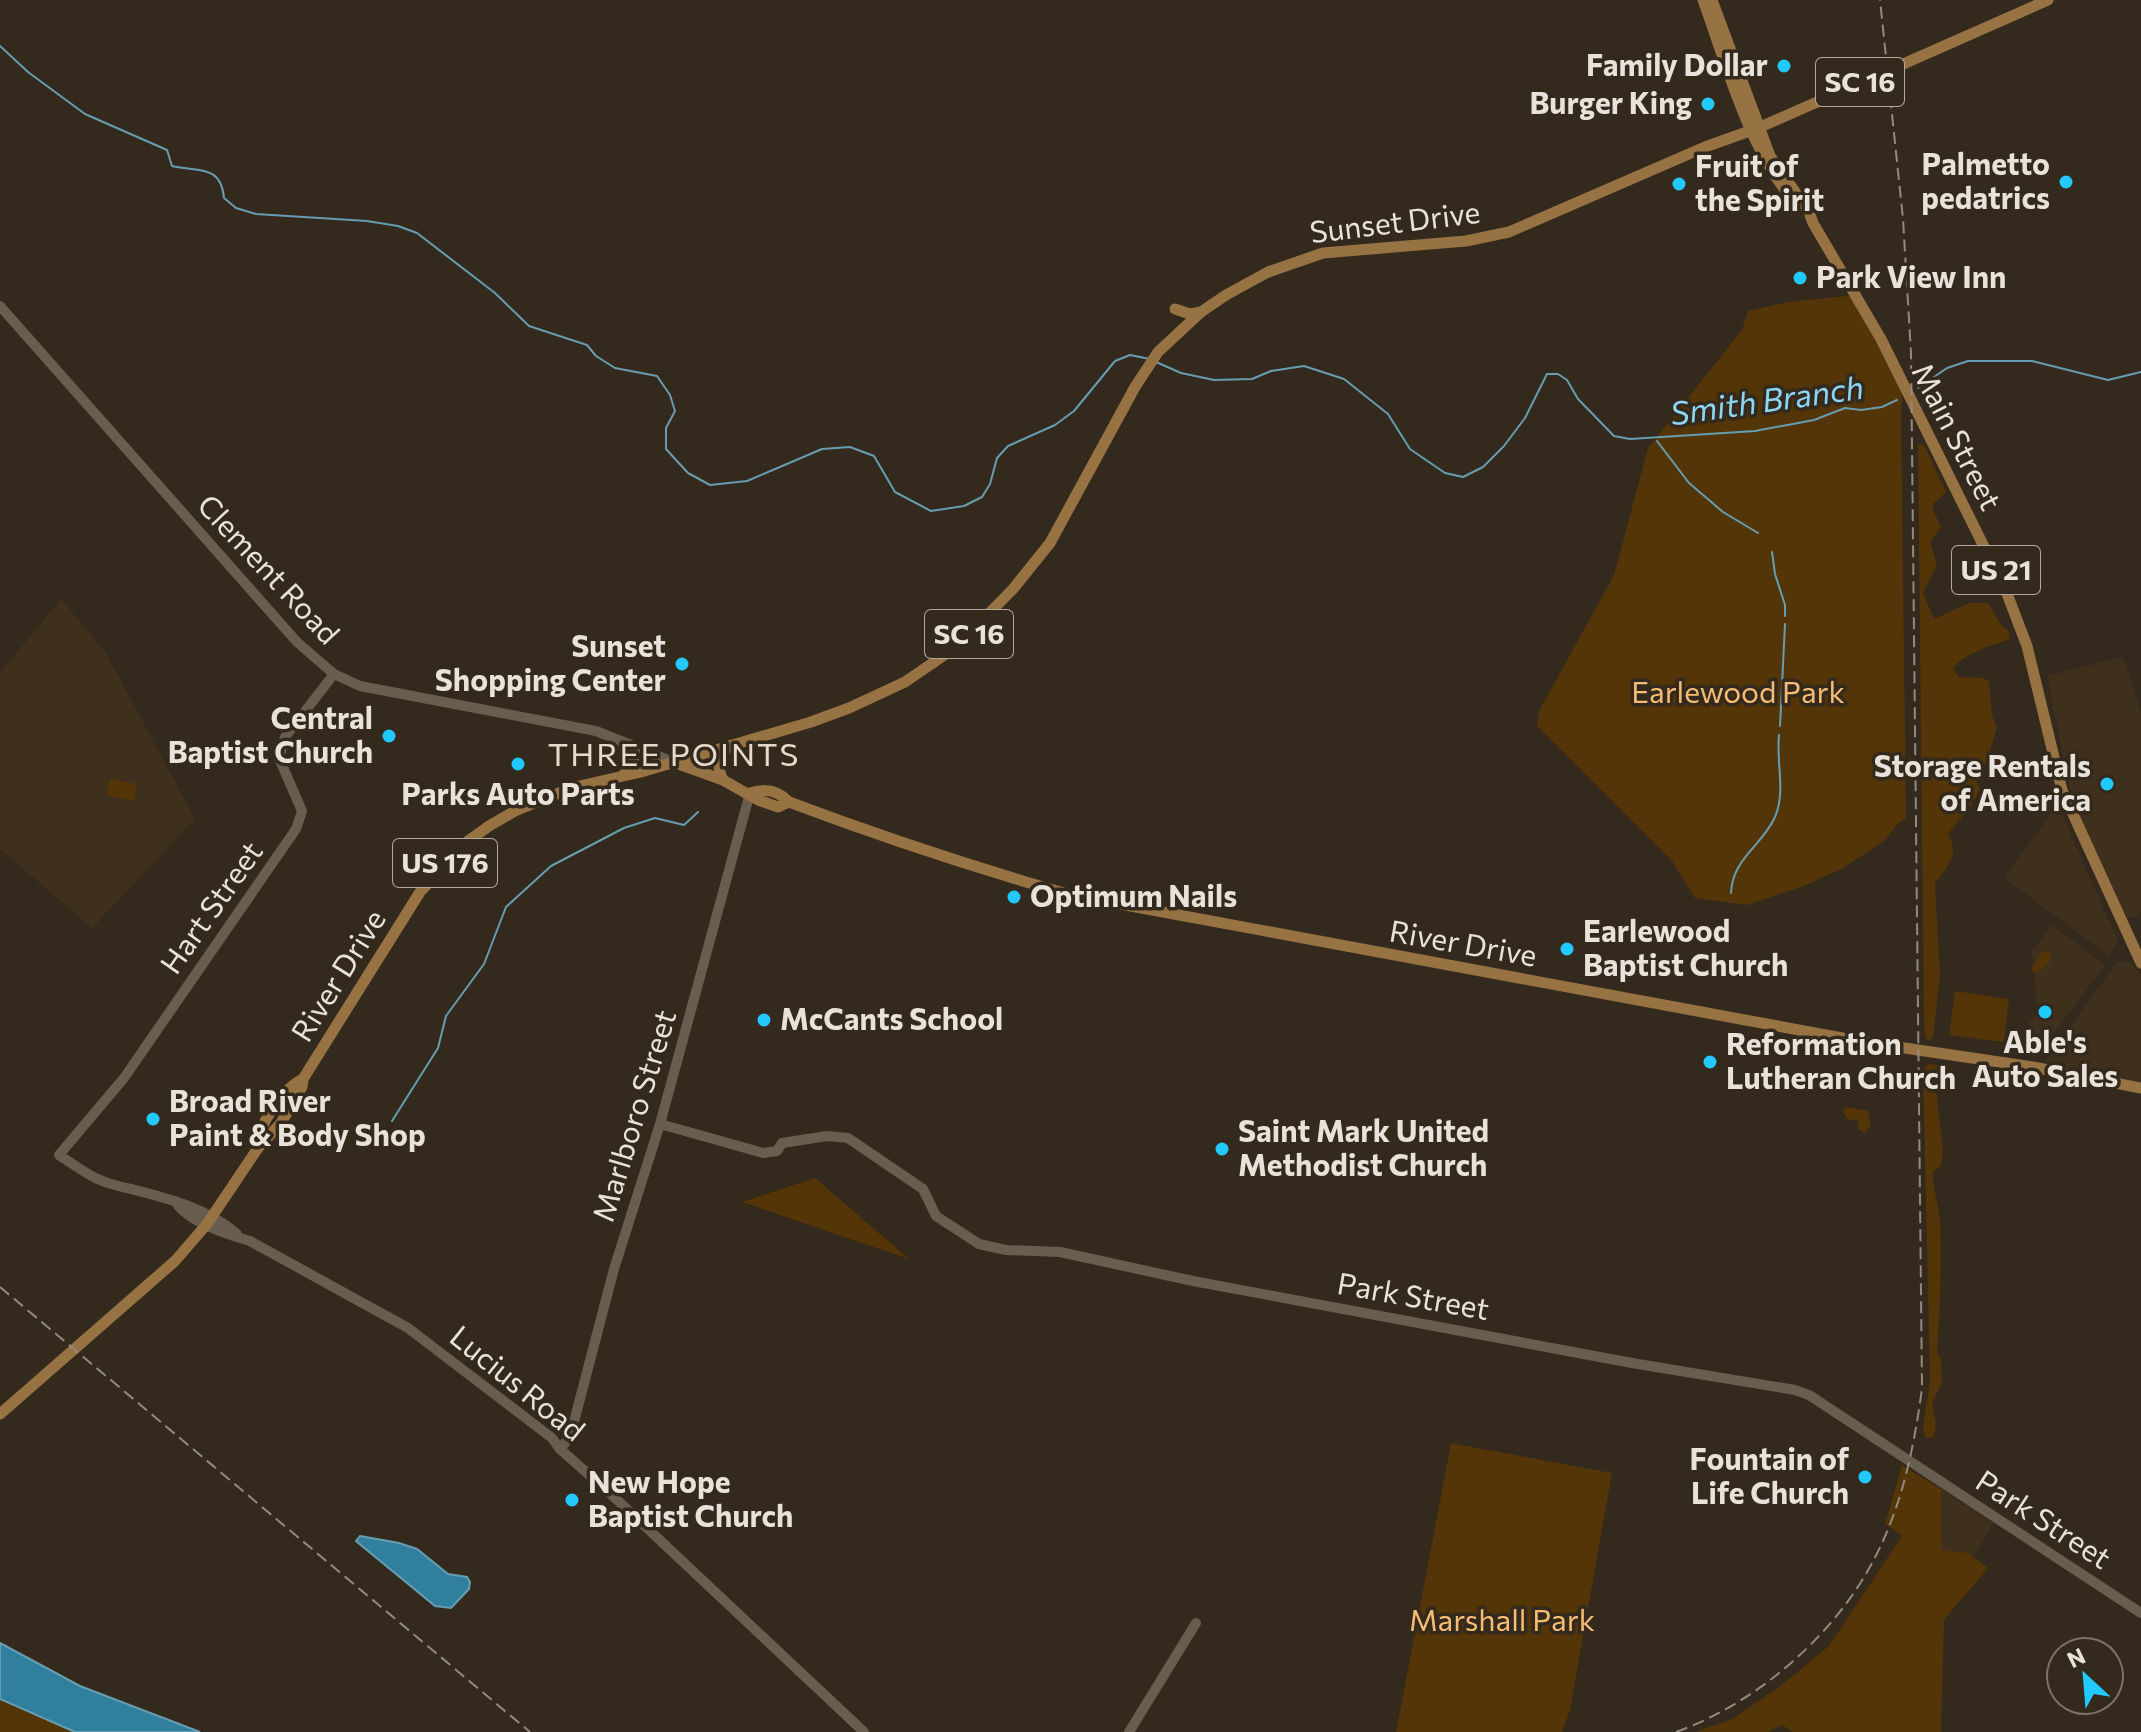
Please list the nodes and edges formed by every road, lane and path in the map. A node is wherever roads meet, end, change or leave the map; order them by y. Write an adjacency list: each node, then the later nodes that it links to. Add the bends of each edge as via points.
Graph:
1 (1703, 0): 4 (main road, US 21, via 1743,114)
2 (1712, 0): 4 (main road, US 21)
3 (2048, 0): 4 (main road, Sunset Drive / SC 16)
4 (1755, 129): 6 (main road, Sunset Drive / SC 16, via 1509,232 1466,241 1323,253 1251,280); 15 (main road, Main Street / US 21, via 1881,339 2006,591 2027,646 2062,790)
5 (0, 306): 8 (street, Clement Road, via 297,642)
6 (1201, 312): 7 (main road, Sunset Drive / SC 16); 7 (main road, via 1175,309)
7 (1177, 333): 10 (main road, Sunset Drive / SC 16, via 1135,387 1050,543 956,647 881,695)
8 (334, 674): 9 (street, Clement Road, via 382,692 596,731); 18 (street, Hart Street, via 285,737 279,758 302,811 296,829 124,1078)
9 (630, 745): 11 (street, Clement Road); 12 (main road, via 632,766)
10 (729, 746): 11 (main road, Sunset Drive / SC 16); 13 (main road, via 719,760)
11 (673, 762): 12 (main road, River Drive / US 176); 13 (main road, River Drive)
12 (622, 776): 19 (main road, River Drive / US 176, via 571,788 510,814 468,841 420,892 303,1079 288,1086 275,1106 258,1148)
13 (723, 780): 14 (main road, River Drive)
14 (750, 793): 16 (main road, River Drive, via 778,807 789,802 1071,895); 17 (street, Marlboro Street)
15 (2141, 963)
16 (2141, 1088)
17 (660, 1124): 21 (street, Marlboro Street, via 614,1269 570,1437); 22 (street, Park Street, via 763,1153 777,1151 782,1143 848,1138 923,1189 936,1216 979,1244 1060,1252 1795,1390)
18 (59, 1155): 19 (street, Lucius Road, via 99,1179 175,1201)
19 (209, 1221): 20 (main road, River Drive / US 176, via 175,1261); 21 (street, Lucius Road, via 408,1328)
20 (0, 1414)
21 (560, 1449): 24 (street, Lucius Road)
22 (2141, 1613)
23 (1196, 1623): 25 (street)
24 (864, 1732)
25 (1129, 1732)

